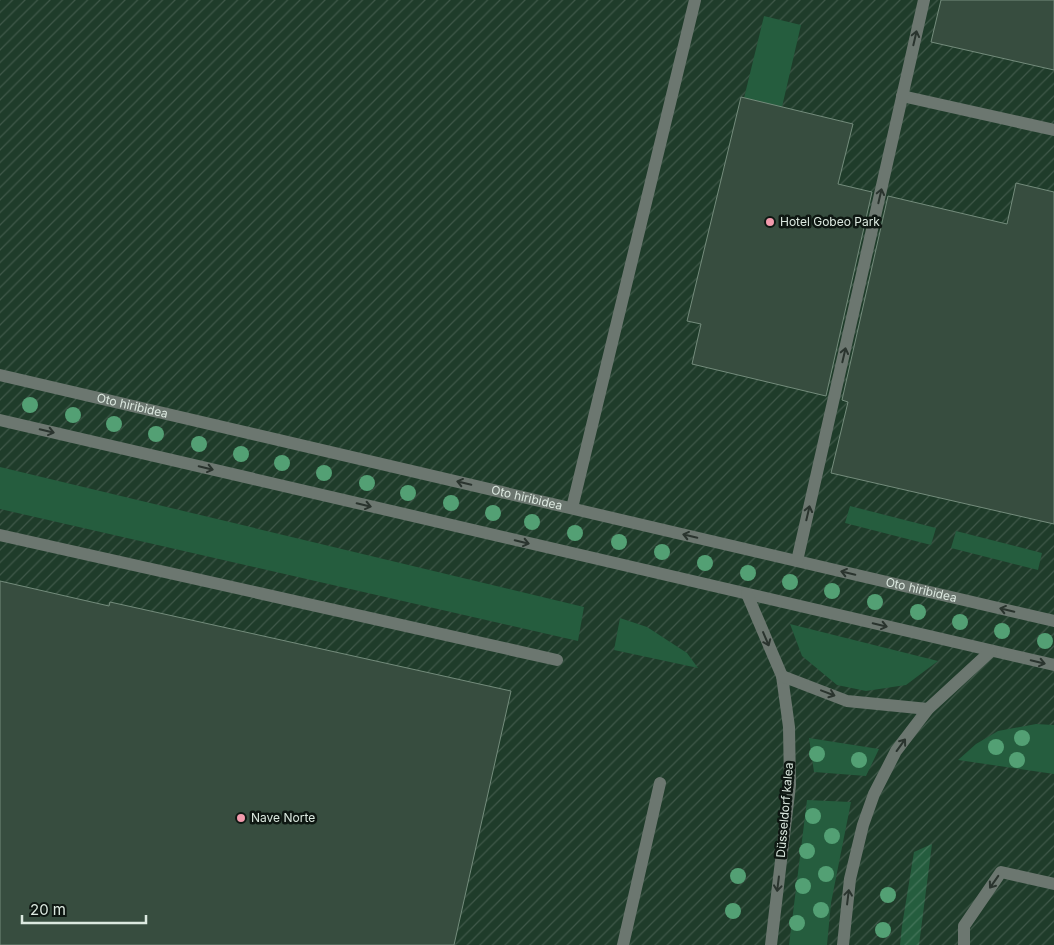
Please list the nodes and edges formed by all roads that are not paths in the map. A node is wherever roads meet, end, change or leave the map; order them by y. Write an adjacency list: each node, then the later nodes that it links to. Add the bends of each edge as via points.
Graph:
1 (695, 0): 7 (street)
2 (924, 0): 3 (street, one-way to 2)
3 (902, 96): 4 (street); 9 (street, one-way to 3)
4 (1054, 130)
5 (0, 375): 7 (street, Oto hiribidea, one-way to 5)
6 (0, 420): 10 (street, one-way to 10)
7 (572, 508): 9 (street, Oto hiribidea, one-way to 7)
8 (0, 535): 13 (street)
9 (797, 561): 11 (street, Oto hiribidea, one-way to 9)
10 (747, 594): 12 (street, one-way to 12); 15 (street, Düsseldorf kalea, one-way to 15)
11 (1054, 621)
12 (992, 651): 14 (street, one-way to 14); 16 (street)
13 (557, 660)
14 (1054, 666)
15 (782, 676): 16 (street, one-way to 16, via 847,701); 20 (street, Düsseldorf kalea, one-way to 20, via 789,727 790,785)
16 (928, 709): 21 (street, one-way to 16, via 850,879 868,809 896,751)
17 (660, 783): 19 (street)
18 (1054, 884): 22 (street, one-way to 22, via 1001,872 964,926)
19 (622, 945)
20 (771, 945)
21 (842, 945)
22 (964, 945)

